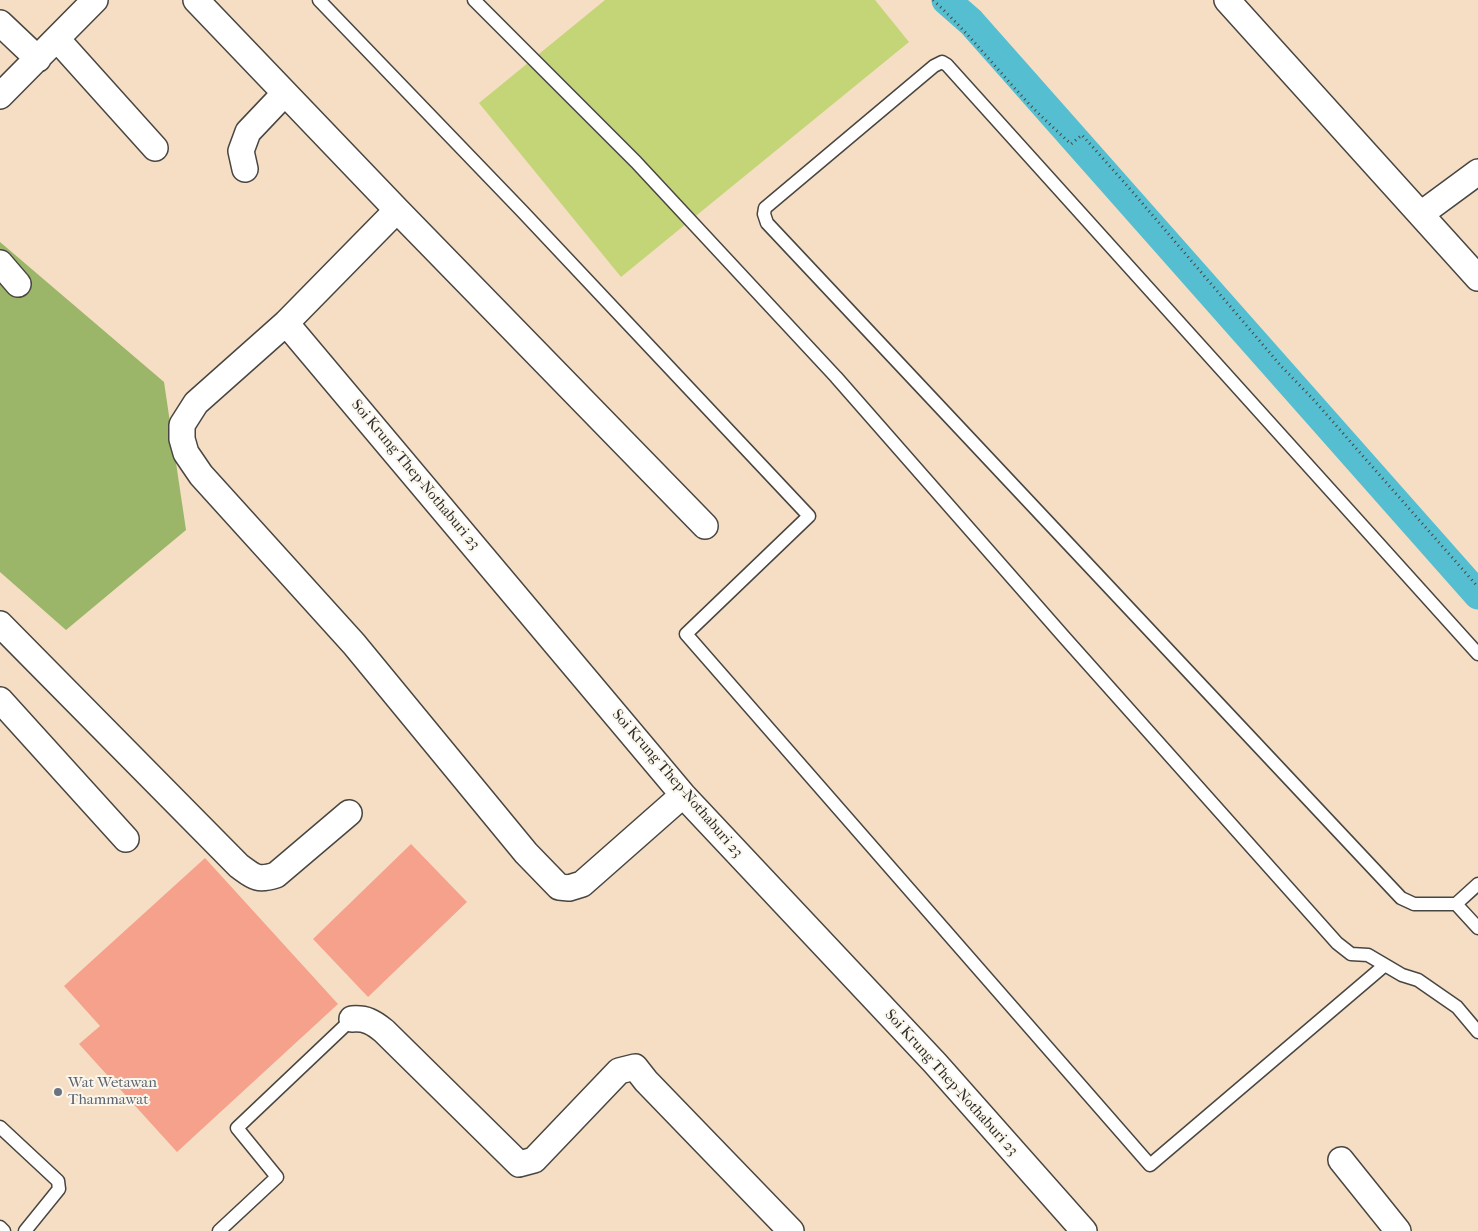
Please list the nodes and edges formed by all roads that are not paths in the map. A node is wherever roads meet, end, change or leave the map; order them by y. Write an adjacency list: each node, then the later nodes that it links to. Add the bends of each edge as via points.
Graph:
1 (95, 0): 7 (street)
2 (196, 0): 9 (street)
3 (319, 0): 30 (lane, via 809,516 686,634 1150,1165)
4 (474, 0): 30 (lane, via 636,162 836,377 1337,943 1351,954 1368,955)
5 (1227, 0): 15 (street)
6 (0, 23): 8 (street)
7 (57, 39): 8 (street); 11 (street)
8 (38, 59): 10 (street)
9 (285, 93): 12 (street, via 248,132 241,151); 14 (street)
10 (0, 96)
11 (155, 148)
12 (245, 169)
13 (1478, 172): 15 (street)
14 (397, 210): 19 (street); 20 (street)
15 (1421, 214): 17 (street)
16 (0, 264): 18 (street)
17 (1478, 278)
18 (18, 284)
19 (286, 323): 24 (street, Soi Krung Thep-Nothaburi 23); 24 (street, via 196,403 182,425 186,453 201,475 354,644 526,854 559,887 582,884)
20 (705, 526)
21 (0, 624): 25 (street, via 239,866 254,877 263,879 276,875)
22 (1478, 654): 28 (lane, via 947,65 942,62 934,66 765,208 767,223 1398,895 1414,904)
23 (0, 700): 26 (street)
24 (683, 795): 40 (street, Soi Krung Thep-Nothaburi 23, via 935,1063)
25 (349, 813)
26 (126, 839)
27 (1478, 884): 28 (lane)
28 (1456, 904): 29 (lane)
29 (1478, 928)
30 (1385, 965): 32 (lane, via 1437,992 1457,1008)
31 (352, 1019): 38 (lane, via 238,1128 277,1176); 39 (street, via 371,1021 384,1031 519,1164 534,1160 619,1071 635,1067)
32 (1478, 1032)
33 (0, 1126): 37 (lane, via 58,1181 59,1189 54,1197)
34 (1341, 1160): 41 (street)
35 (0, 1227): 36 (lane)
36 (4, 1231)
37 (25, 1231)
38 (219, 1231)
39 (791, 1231)
40 (1084, 1231)
41 (1398, 1231)

